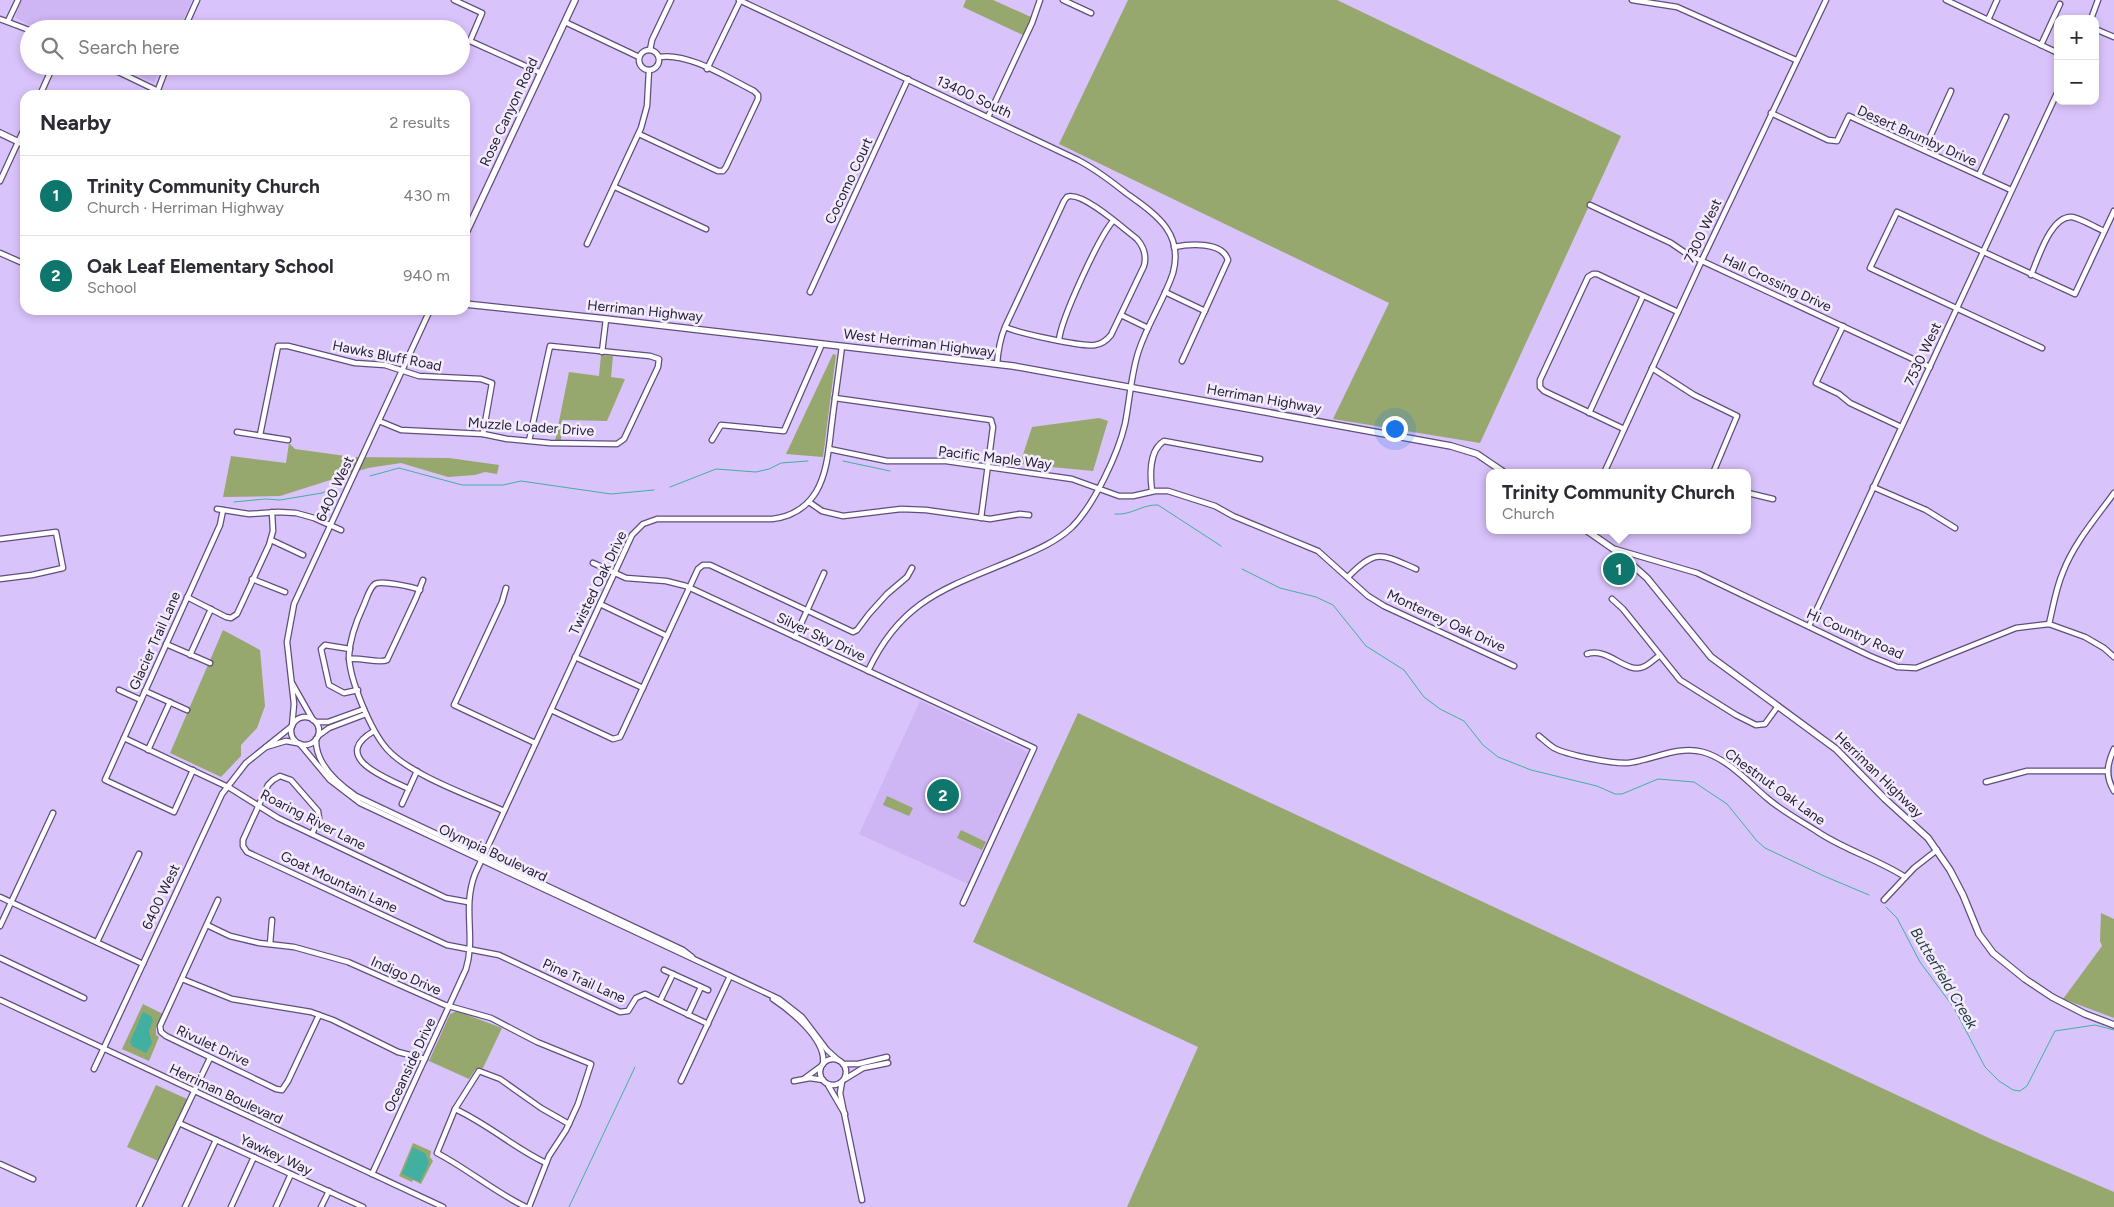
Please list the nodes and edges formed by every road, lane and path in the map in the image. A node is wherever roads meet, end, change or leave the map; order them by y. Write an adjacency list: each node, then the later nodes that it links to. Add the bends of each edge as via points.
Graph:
1 (18, 0): 21 (street)
2 (197, 0): 19 (street)
3 (454, 0): 34 (street, via 482,13 470,41)
4 (575, 0): 22 (main road, Rose Canyon Road)
5 (671, 0): 27 (street)
6 (739, 0): 32 (street); 38 (street, 13400 South)
7 (1040, 0): 45 (street)
8 (1063, 0): 14 (street)
9 (1632, 0): 31 (street, via 1677,7)
10 (1826, 0): 31 (street, 7300 West)
11 (1946, 0): 20 (street)
12 (1997, 0): 20 (street)
13 (2098, 0): 17 (street)
14 (1071, 2): 16 (street)
15 (2060, 4): 26 (street)
16 (1091, 13)
17 (2092, 15)
18 (0, 19): 21 (street)
19 (188, 20)
20 (1988, 20): 26 (street)
21 (8, 21): 23 (street)
22 (565, 22): 29 (street); 34 (main road, Rose Canyon Road)
23 (20, 26)
24 (2099, 31): 25 (street)
25 (2114, 37)
26 (2041, 45): 28 (street)
27 (650, 50): 29 (street); 30 (street)
28 (2054, 51)
29 (639, 56): 33 (street, via 641,67)
30 (659, 57): 32 (street, via 681,57); 33 (street, via 657,66)
31 (1796, 60): 44 (street, 7300 West)
32 (707, 69): 48 (street, via 758,95 723,171)
33 (649, 70): 48 (street, via 646,112)
34 (541, 73): 59 (main road, Rose Canyon Road)
35 (49, 75): 39 (street)
36 (123, 75): 40 (street)
37 (163, 75): 41 (street)
38 (908, 79): 45 (street, 13400 South); 69 (street, Cocomo Court)
39 (42, 90)
40 (150, 90)
41 (157, 90)
42 (1951, 91): 51 (street)
43 (2054, 99): 55 (street, 7530 West)
44 (1771, 113): 51 (street, Desert Brumby Drive, via 1836,141 1849,116); 66 (street, 7300 West)
45 (988, 116): 63 (street, 13400 South, via 1097,171 1161,220)
46 (2006, 118): 52 (street)
47 (0, 134): 50 (main road)
48 (639, 134): 54 (street)
49 (20, 138): 50 (street)
50 (18, 142): 53 (street)
51 (1924, 150): 52 (street, Desert Brumby Drive)
52 (1979, 175): 55 (street, Desert Brumby Drive)
53 (0, 181)
54 (615, 187): 60 (street); 62 (street)
55 (2011, 190): 64 (street, 7530 West)
56 (1590, 205): 66 (street, Hall Crossing Drive)
57 (2114, 211): 61 (street)
58 (1114, 221): 77 (street, via 1140,241 1145,255 1144,266); 80 (street, via 1082,199 1068,196); 82 (street, via 1062,322)
59 (470, 224)
60 (706, 229)
61 (2104, 231): 68 (street, via 2072,217 2060,220 2053,226); 68 (street, via 2075,294)
62 (587, 244)
63 (1174, 247): 70 (street, via 1174,270); 74 (street, via 1207,246 1228,258)
64 (1983, 252): 68 (street); 73 (street, 7530 West); 73 (street, via 1897,212 1870,268)
65 (0, 253): 67 (street)
66 (1702, 260): 75 (street, 7300 West); 79 (street, Hall Crossing Drive)
67 (20, 262)
68 (2031, 274)
69 (810, 292)
70 (1165, 292): 74 (street); 81 (street)
71 (1644, 296): 75 (street); 95 (street); 95 (street, via 1597,274 1588,277 1540,380 1544,391)
72 (470, 305): 78 (main road, Herriman Highway)
73 (1957, 309): 85 (street); 90 (street, 7530 West)
74 (1205, 311): 87 (street)
75 (1678, 312): 91 (street, 7300 West)
76 (428, 315): 92 (street, 6400 West)
77 (1121, 315): 81 (street); 82 (street, via 1111,335 1100,344)
78 (606, 319): 83 (main road, Herriman Highway); 86 (street)
79 (1843, 326): 90 (street, Hall Crossing Drive); 97 (street, via 1816,383)
80 (1005, 327): 82 (street); 88 (street)
81 (1148, 328): 93 (street, via 1138,354)
82 (1058, 340)
83 (822, 344): 84 (main road, West Herriman Highway); 103 (street, via 784,431 721,425)
84 (842, 346): 88 (main road, West Herriman Highway); 94 (street, Twisted Oak Drive)
85 (2042, 348)
86 (602, 352): 104 (street, via 550,346); 104 (street, Muzzle Loader Drive, via 659,359 621,443)
87 (1182, 361)
88 (997, 364): 89 (main road, West Herriman Highway)
89 (1013, 366): 93 (main road, Herriman Highway)
90 (1930, 367): 97 (street, 7530 West)
91 (1652, 368): 98 (street, 7300 West); 110 (street, via 1694,395 1737,416)
92 (402, 370): 96 (street, 6400 West); 100 (street, Hawks Bluff Road, via 434,378 468,378 492,383); 101 (street, Hawks Bluff Road, via 278,346)
93 (1131, 388): 108 (main road, Herriman Highway, via 1460,448); 112 (street, via 1120,440)
94 (835, 398): 105 (street, Twisted Oak Drive); 107 (street, via 988,419 994,427)
95 (1590, 412): 98 (street)
96 (378, 421): 100 (street, Muzzle Loader Drive, via 401,430); 123 (street, 6400 West)
97 (1901, 427): 111 (street, 7530 West)
98 (1624, 429): 109 (street, 7300 West)
99 (237, 432): 101 (street)
100 (483, 434): 104 (street, Muzzle Loader Drive)
101 (260, 435): 102 (street)
102 (288, 440)
103 (712, 440)
104 (529, 441)
105 (829, 449): 107 (street, Pacific Maple Way, via 887,461 946,461); 117 (street, Twisted Oak Drive, via 821,482)
106 (1260, 459): 113 (street, via 1164,441 1151,464)
107 (988, 467): 112 (street, Pacific Maple Way, via 1072,479); 122 (street)
108 (1499, 469)
109 (1606, 469)
110 (1715, 469)
111 (1873, 487): 124 (street, via 1926,510); 150 (street, 7530 West)
112 (1099, 488): 113 (street, Monterrey Oak Drive, via 1123,496); 163 (street, via 1082,516 1054,541 940,591 914,608 885,640)
113 (1152, 491): 136 (street, Monterrey Oak Drive, via 1168,492 1214,506 1306,545)
114 (2114, 493): 149 (street, via 2066,565)
115 (1751, 494): 116 (street)
116 (1773, 500)
117 (808, 502): 122 (street, via 838,516 909,509); 135 (street, Twisted Oak Drive, via 797,511 777,519 652,520 632,535)
118 (217, 509): 119 (street)
119 (223, 510): 120 (street, via 249,514); 144 (street, Glacier Trail Lane, via 220,525)
120 (272, 512): 123 (street, via 296,513); 128 (street)
121 (1030, 515): 122 (street)
122 (981, 518)
123 (330, 525): 125 (street); 164 (street, 6400 West, via 290,620 287,650)
124 (1955, 528)
125 (341, 530)
126 (1592, 534): 129 (main road, Herriman Highway)
127 (0, 539): 137 (street, via 56,532 63,568)
128 (271, 540): 130 (street); 138 (street)
129 (1614, 549): 150 (street, Hi Country Road, via 1697,572); 171 (main road, Herriman Highway, via 1656,588 1708,654)
130 (303, 555)
131 (593, 564): 135 (street, Silver Sky Drive)
132 (912, 568): 148 (street, via 855,632)
133 (1416, 569): 136 (street, via 1386,556 1375,556)
134 (824, 572): 148 (street)
135 (614, 573): 141 (street, Silver Sky Drive, via 638,580 666,580); 146 (street, Twisted Oak Drive)
136 (1348, 577): 162 (street, Monterrey Oak Drive, via 1384,606)
137 (0, 579)
138 (252, 579): 143 (street); 147 (street, via 237,614 231,618)
139 (423, 580): 142 (street)
140 (506, 588): 182 (street, via 454,705)
141 (690, 588): 148 (street, via 700,567 708,564); 151 (street); 152 (street, Silver Sky Drive)
142 (420, 590): 154 (street, via 374,584 355,625); 160 (street, via 387,660)
143 (285, 592)
144 (187, 597): 147 (street); 153 (street, Glacier Trail Lane)
145 (1612, 599): 157 (street)
146 (600, 604): 151 (street); 158 (street, Twisted Oak Drive)
147 (211, 609): 156 (street)
148 (807, 610): 152 (street)
149 (2049, 624): 150 (street, Hi Country Road, via 2016,628 1916,668 1888,663); 159 (street, Hi Country Road, via 2085,637)
150 (1809, 626)
151 (667, 636): 165 (street)
152 (795, 637): 163 (street, Silver Sky Drive)
153 (166, 644): 156 (street); 168 (street, Glacier Trail Lane)
154 (350, 649): 160 (street); 167 (street, via 325,645 321,651 329,685 344,693)
155 (1587, 654): 157 (street, via 1600,652 1638,668)
156 (190, 655): 161 (street)
157 (1659, 656): 171 (street, via 1684,684 1756,725 1766,722)
158 (575, 657): 165 (street); 173 (street, Twisted Oak Drive)
159 (2114, 658)
160 (349, 659): 167 (street)
161 (210, 664)
162 (1514, 666)
163 (868, 671): 208 (street, Silver Sky Drive, via 1034,748)
164 (292, 683): 175 (street, 6400 West); 176 (street, 6400 West)
165 (643, 688): 173 (street, via 617,739)
166 (119, 690): 169 (street)
167 (358, 690): 174 (street)
168 (145, 691): 169 (street, Glacier Trail Lane); 170 (street)
169 (141, 700): 179 (street, Glacier Trail Lane)
170 (170, 702): 172 (street); 185 (street)
171 (1778, 706): 199 (main road, Herriman Highway, via 1843,754)
172 (187, 710)
173 (551, 710): 182 (street, Twisted Oak Drive)
174 (365, 712): 175 (street, via 328,722); 177 (street); 180 (street, via 329,728)
175 (314, 721): 176 (street, via 298,719); 180 (street, via 318,729)
176 (292, 726): 181 (street, via 291,734); 183 (street, 6400 West)
177 (374, 731): 187 (street, via 393,755); 191 (street, via 361,741 358,759 377,774)
178 (1539, 736): 202 (street, Chestnut Oak Lane, via 1555,748 1607,761 1628,763 1671,753 1702,752 1730,766 1769,799 1819,833)
179 (124, 738): 185 (street, Roaring River Lane); 186 (street, Glacier Trail Lane, via 104,780 174,812)
180 (317, 738): 181 (street, via 310,744); 201 (street, Olympia Boulevard, via 317,752 324,764 350,792)
181 (299, 744): 183 (street, via 286,741); 201 (street, Olympia Boulevard, via 330,780 353,799)
182 (535, 744): 195 (street, Twisted Oak Drive)
183 (266, 746): 190 (street, 6400 West)
184 (2114, 749): 188 (street)
185 (148, 750): 186 (street, Roaring River Lane)
186 (193, 770): 190 (street, Roaring River Lane)
187 (417, 771): 191 (street); 195 (street)
188 (2108, 771): 189 (street, via 2027,771); 192 (street)
189 (1986, 782)
190 (227, 786): 194 (street, Roaring River Lane); 216 (street, 6400 West)
191 (409, 789): 193 (street)
192 (2114, 791)
193 (402, 804)
194 (259, 807): 197 (street, Roaring River Lane); 197 (street, Goat Mountain Lane, via 271,781 280,776 287,777 319,813); 214 (street, Goat Mountain Lane, via 242,842 246,851 447,945)
195 (504, 811): 198 (street, Twisted Oak Drive)
196 (53, 813): 206 (street)
197 (312, 834): 207 (street, Roaring River Lane, via 449,899)
198 (487, 848): 201 (street, Oceanside Drive)
199 (1937, 850): 202 (street); 231 (main road, Herriman Highway, via 1964,895 1979,934 1993,953 2052,997)
200 (139, 854): 212 (street)
201 (482, 858): 207 (street, Oceanside Drive); 219 (street, Olympia Boulevard)
202 (1905, 876): 205 (street)
203 (0, 897): 206 (street)
204 (218, 900): 210 (street, Rivulet Drive)
205 (1884, 900)
206 (11, 902): 211 (street); 212 (street)
207 (468, 902): 214 (street, Oceanside Drive)
208 (963, 903)
209 (272, 920): 213 (street)
210 (207, 925): 213 (street, Indigo Drive, via 230,936); 220 (street, Rivulet Drive)
211 (0, 926)
212 (97, 942): 216 (street)
213 (270, 944): 227 (street, Indigo Drive, via 318,952 348,962)
214 (470, 950): 226 (street, Pine Trail Lane, via 499,955 622,1012 630,1010 641,994); 227 (street, Oceanside Drive, via 466,969)
215 (0, 958): 224 (street)
216 (143, 964): 232 (street, 6400 West)
217 (664, 970): 218 (street)
218 (673, 974): 221 (street); 226 (street)
219 (730, 976): 223 (street, Olympia Boulevard); 230 (street)
220 (182, 979): 228 (street, via 232,999); 234 (street, Rivulet Drive, via 160,1026 161,1032)
221 (702, 987): 222 (street); 229 (street)
222 (708, 990)
223 (760, 990): 236 (street, Olympia Boulevard, via 796,1011 827,1050); 238 (street, Olympia Boulevard, via 792,1013 805,1027 822,1050)
224 (84, 998)
225 (0, 1000): 232 (street, Herriman Boulevard)
226 (660, 1001): 229 (street, Pine Trail Lane)
227 (449, 1007): 235 (street, Oceanside Drive); 249 (street, Indigo Drive, via 491,1018 537,1042 591,1064)
228 (319, 1015): 234 (street, Rivulet Drive, via 282,1090); 235 (street, via 398,1052)
229 (688, 1015): 230 (street, Pine Trail Lane)
230 (708, 1024): 241 (street)
231 (2114, 1025)
232 (104, 1048): 239 (street, 6400 West); 245 (street, Herriman Boulevard)
233 (887, 1057): 236 (street, via 858,1064)
234 (210, 1058): 245 (street)
235 (425, 1058): 255 (street, Oceanside Drive)
236 (841, 1062): 238 (street, via 830,1059); 244 (street, via 846,1072)
237 (888, 1063): 244 (street, via 863,1068)
238 (823, 1064): 240 (street); 243 (street, via 820,1072)
239 (94, 1069)
240 (805, 1078): 242 (street); 243 (street)
241 (681, 1081)
242 (794, 1081)
243 (824, 1081): 244 (street, via 834,1085); 247 (street)
244 (843, 1081): 247 (street, via 840,1093)
245 (194, 1092): 248 (street); 255 (street, Herriman Boulevard)
246 (455, 1109): 249 (street, via 479,1071 500,1079); 252 (street); 266 (street, via 437,1153 495,1191)
247 (845, 1114): 258 (street)
248 (180, 1123): 250 (street, Yawkey Way); 259 (street)
249 (569, 1124): 252 (street)
250 (216, 1140): 251 (street, Yawkey Way); 260 (street)
251 (254, 1157): 254 (street, Yawkey Way); 261 (street)
252 (546, 1163): 266 (street)
253 (0, 1164): 256 (street)
254 (291, 1174): 257 (street, Yawkey Way); 262 (street)
255 (372, 1174): 265 (street, Herriman Boulevard)
256 (34, 1179)
257 (329, 1191): 263 (street); 264 (street, Yawkey Way)
258 (862, 1200)
259 (140, 1207)
260 (185, 1207)
261 (231, 1207)
262 (276, 1207)
263 (322, 1207)
264 (363, 1207)
265 (443, 1207)
266 (528, 1207)

